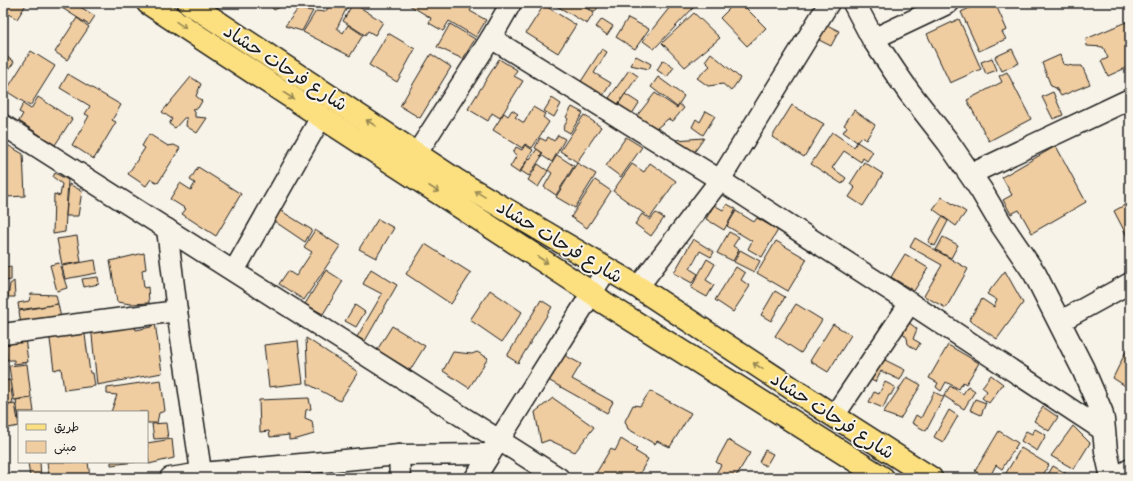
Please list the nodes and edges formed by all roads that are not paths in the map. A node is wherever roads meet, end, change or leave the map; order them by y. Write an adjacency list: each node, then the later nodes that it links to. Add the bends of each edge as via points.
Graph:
1 (148, 3): 10 (main road, شارع فرحات حشاد, one-way to 10)
2 (189, 3): 9 (main road, شارع فرحات حشاد)
3 (829, 3): 16 (street)
4 (854, 3): 8 (street)
5 (948, 3): 8 (street)
6 (506, 5): 7 (street)
7 (491, 38): 14 (street); 16 (street)
8 (873, 39): 15 (street, via 909,92)
9 (260, 50): 10 (main road); 14 (main road, شارع فرحات حشاد, one-way to 9)
10 (250, 70): 12 (main road, شارع فرحات حشاد, one-way to 12)
11 (1130, 99): 15 (street)
12 (321, 117): 14 (main road, شارع فرحات حشاد); 19 (street)
13 (3, 125): 17 (street)
14 (412, 162): 18 (main road, شارع فرحات حشاد, one-way to 14, via 456,180); 22 (main road, شارع فرحات حشاد, one-way to 22)
15 (971, 174): 25 (street, via 1035,274)
16 (720, 180): 21 (street); 23 (street)
17 (167, 229): 19 (street); 24 (street)
18 (607, 269): 21 (main road, شارع فرحات حشاد); 22 (street)
19 (234, 271): 29 (street)
20 (1130, 283): 25 (street)
21 (638, 287): 27 (main road, شارع فرحات حشاد, one-way to 21)
22 (592, 293): 29 (street); 33 (main road, شارع فرحات حشاد)
23 (910, 303): 27 (street); 28 (street)
24 (176, 311): 26 (street); 32 (street)
25 (1059, 322): 28 (street, via 1101,411)
26 (3, 334)
27 (834, 416): 38 (main road, شارع فرحات حشاد)
28 (1104, 431): 39 (street)
29 (494, 447): 30 (street); 36 (street); 37 (street)
30 (399, 455): 32 (street); 35 (street)
31 (1130, 469): 39 (street)
32 (202, 475): 34 (street)
33 (873, 475)
34 (170, 478)
35 (400, 478)
36 (475, 478)
37 (559, 478)
38 (931, 478)
39 (1113, 478)

